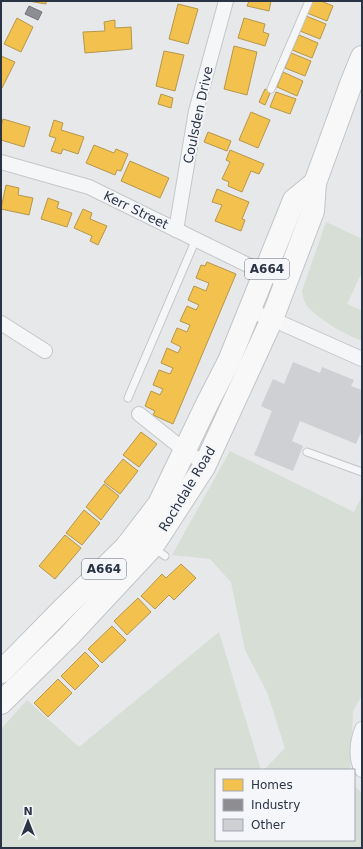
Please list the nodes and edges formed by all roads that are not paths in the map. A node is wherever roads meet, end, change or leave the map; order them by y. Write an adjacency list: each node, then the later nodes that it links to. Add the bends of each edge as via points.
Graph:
1 (226, 1): 7 (street, Coulsden Drive, via 196,111)
2 (309, 1): 4 (lane)
3 (362, 57): 6 (main road, Rochdale Road)
4 (272, 89)
5 (1, 162): 7 (street, Kerr Street, via 89,187)
6 (315, 183): 9 (main road, Rochdale Road / A664, via 294,200); 10 (main road, Rochdale Road, via 314,211)
7 (176, 230): 8 (street, Kerr Street)
8 (196, 240): 9 (street, Kerr Street); 16 (lane)
9 (266, 273): 10 (street, Kerr Street); 11 (main road, Rochdale Road / A664)
10 (286, 282): 12 (main road, Rochdale Road)
11 (250, 311): 12 (street); 18 (main road, Rochdale Road / A664, via 229,361)
12 (272, 319): 15 (street); 20 (main road, Rochdale Road)
13 (1, 323): 14 (street)
14 (45, 352)
15 (362, 358)
16 (128, 398)
17 (139, 414): 18 (street)
18 (184, 450): 20 (street); 22 (main road, Rochdale Road / A664, via 159,504 126,547)
19 (307, 452): 21 (lane)
20 (205, 464): 23 (main road, Rochdale Road, via 159,552)
21 (362, 472)
22 (1, 672)
23 (1, 703)
24 (362, 729): 25 (street, via 358,744)
25 (362, 770)

